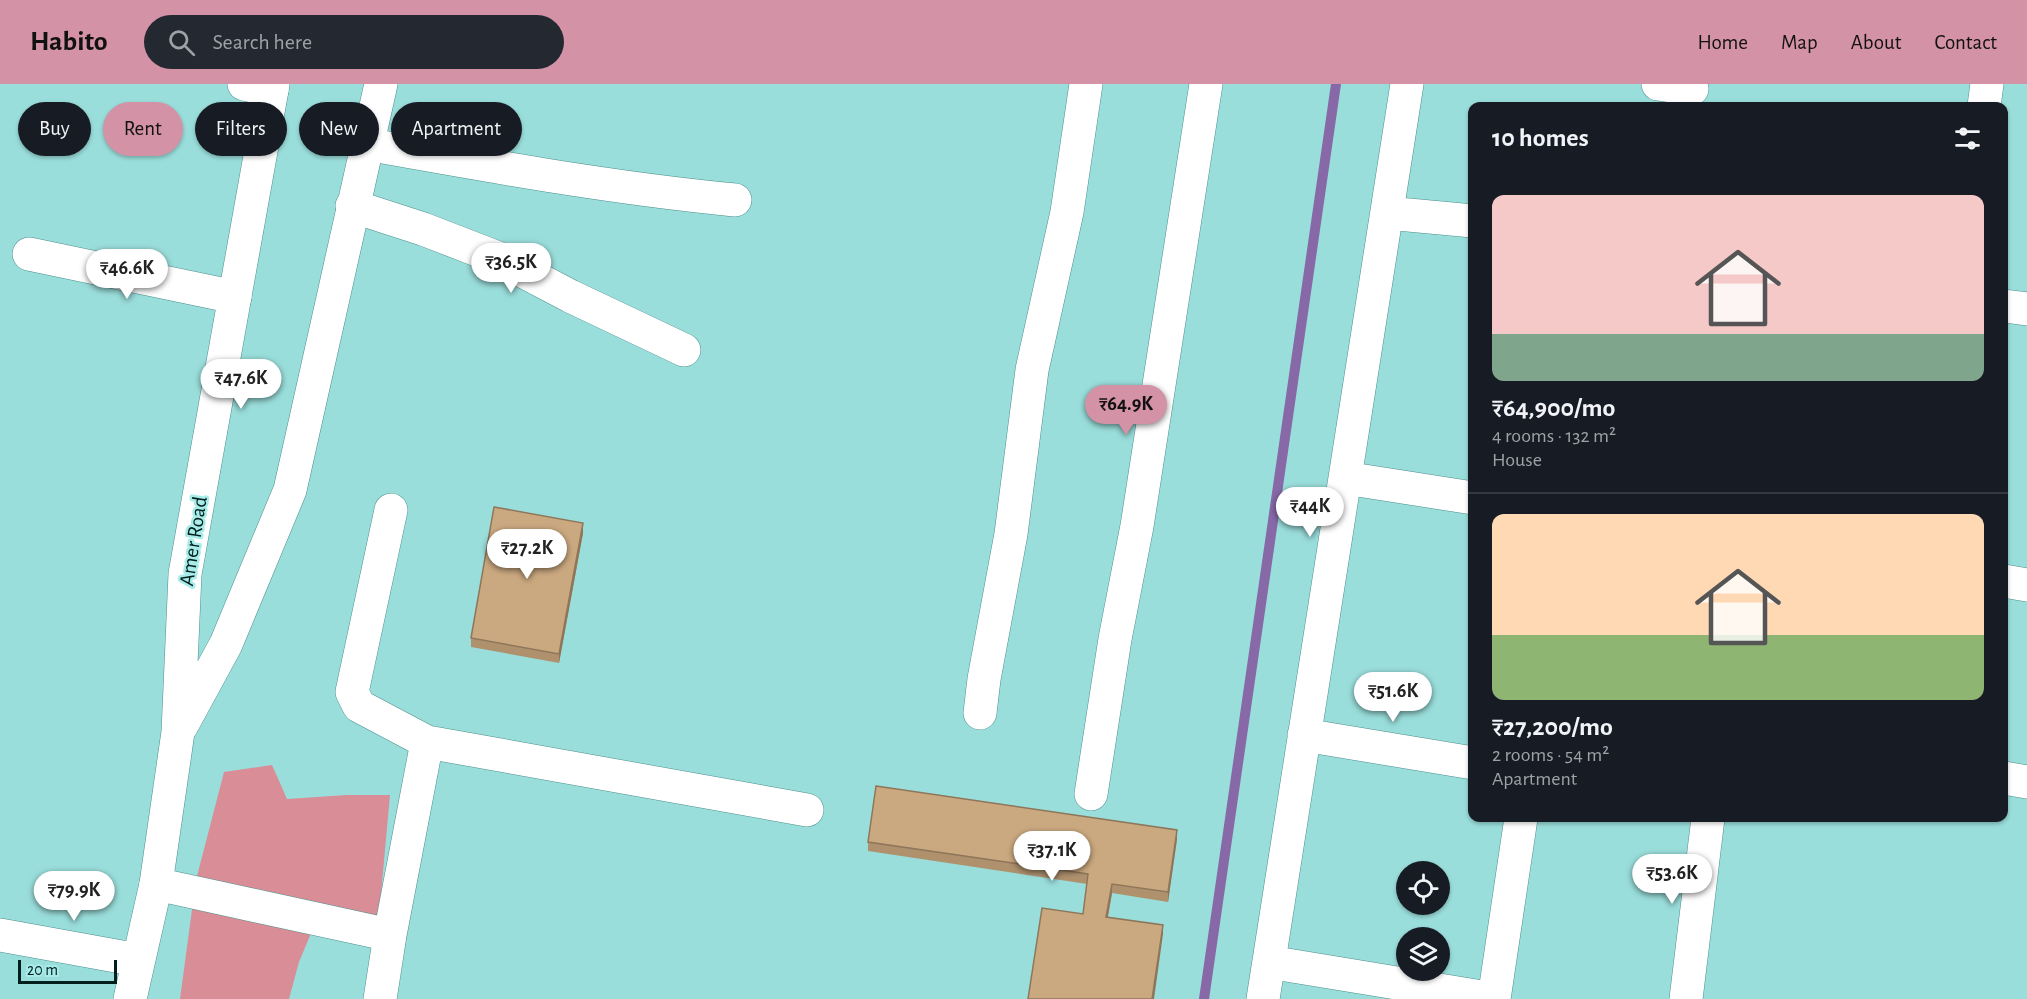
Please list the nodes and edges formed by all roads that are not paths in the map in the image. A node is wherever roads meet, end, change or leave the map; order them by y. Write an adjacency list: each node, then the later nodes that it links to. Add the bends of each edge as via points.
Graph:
1 (381, 84): 9 (street)
2 (1086, 84): 27 (street, via 1067,212 1032,370 1011,534)
3 (1206, 84): 34 (street)
4 (1407, 84): 15 (street)
5 (1658, 84): 8 (street)
6 (1987, 84): 10 (street)
7 (263, 86): 18 (street, Amer Road)
8 (1691, 93)
9 (376, 102)
10 (1985, 102)
11 (379, 146): 13 (street, via 553,177)
12 (363, 156): 14 (street)
13 (735, 200)
14 (352, 206): 21 (street, via 498,258); 28 (street, via 290,490 226,644)
15 (1387, 213): 16 (street); 22 (street)
16 (1468, 221)
17 (29, 254): 18 (street)
18 (235, 297): 28 (street, Amer Road, via 185,574)
19 (2008, 307): 20 (street)
20 (2027, 309)
21 (684, 350)
22 (1345, 478): 23 (street); 29 (street)
23 (1468, 497)
24 (391, 510): 30 (street, via 352,692 359,706)
25 (2008, 582): 26 (street)
26 (2027, 585)
27 (980, 713)
28 (178, 732): 38 (street, Amer Road)
29 (1304, 735): 31 (street); 42 (street)
30 (427, 742): 35 (street); 40 (street)
31 (1468, 762)
32 (2008, 779): 33 (street)
33 (2027, 782)
34 (1091, 794)
35 (807, 810)
36 (1520, 822): 46 (street)
37 (1708, 822): 47 (street)
38 (156, 884): 40 (street); 41 (street, Amer Road)
39 (0, 935): 41 (street)
40 (390, 935): 44 (street)
41 (138, 960): 43 (street, Amer Road)
42 (1269, 962): 45 (street); 46 (street)
43 (130, 999)
44 (380, 999)
45 (1263, 999)
46 (1494, 999)
47 (1686, 999)

